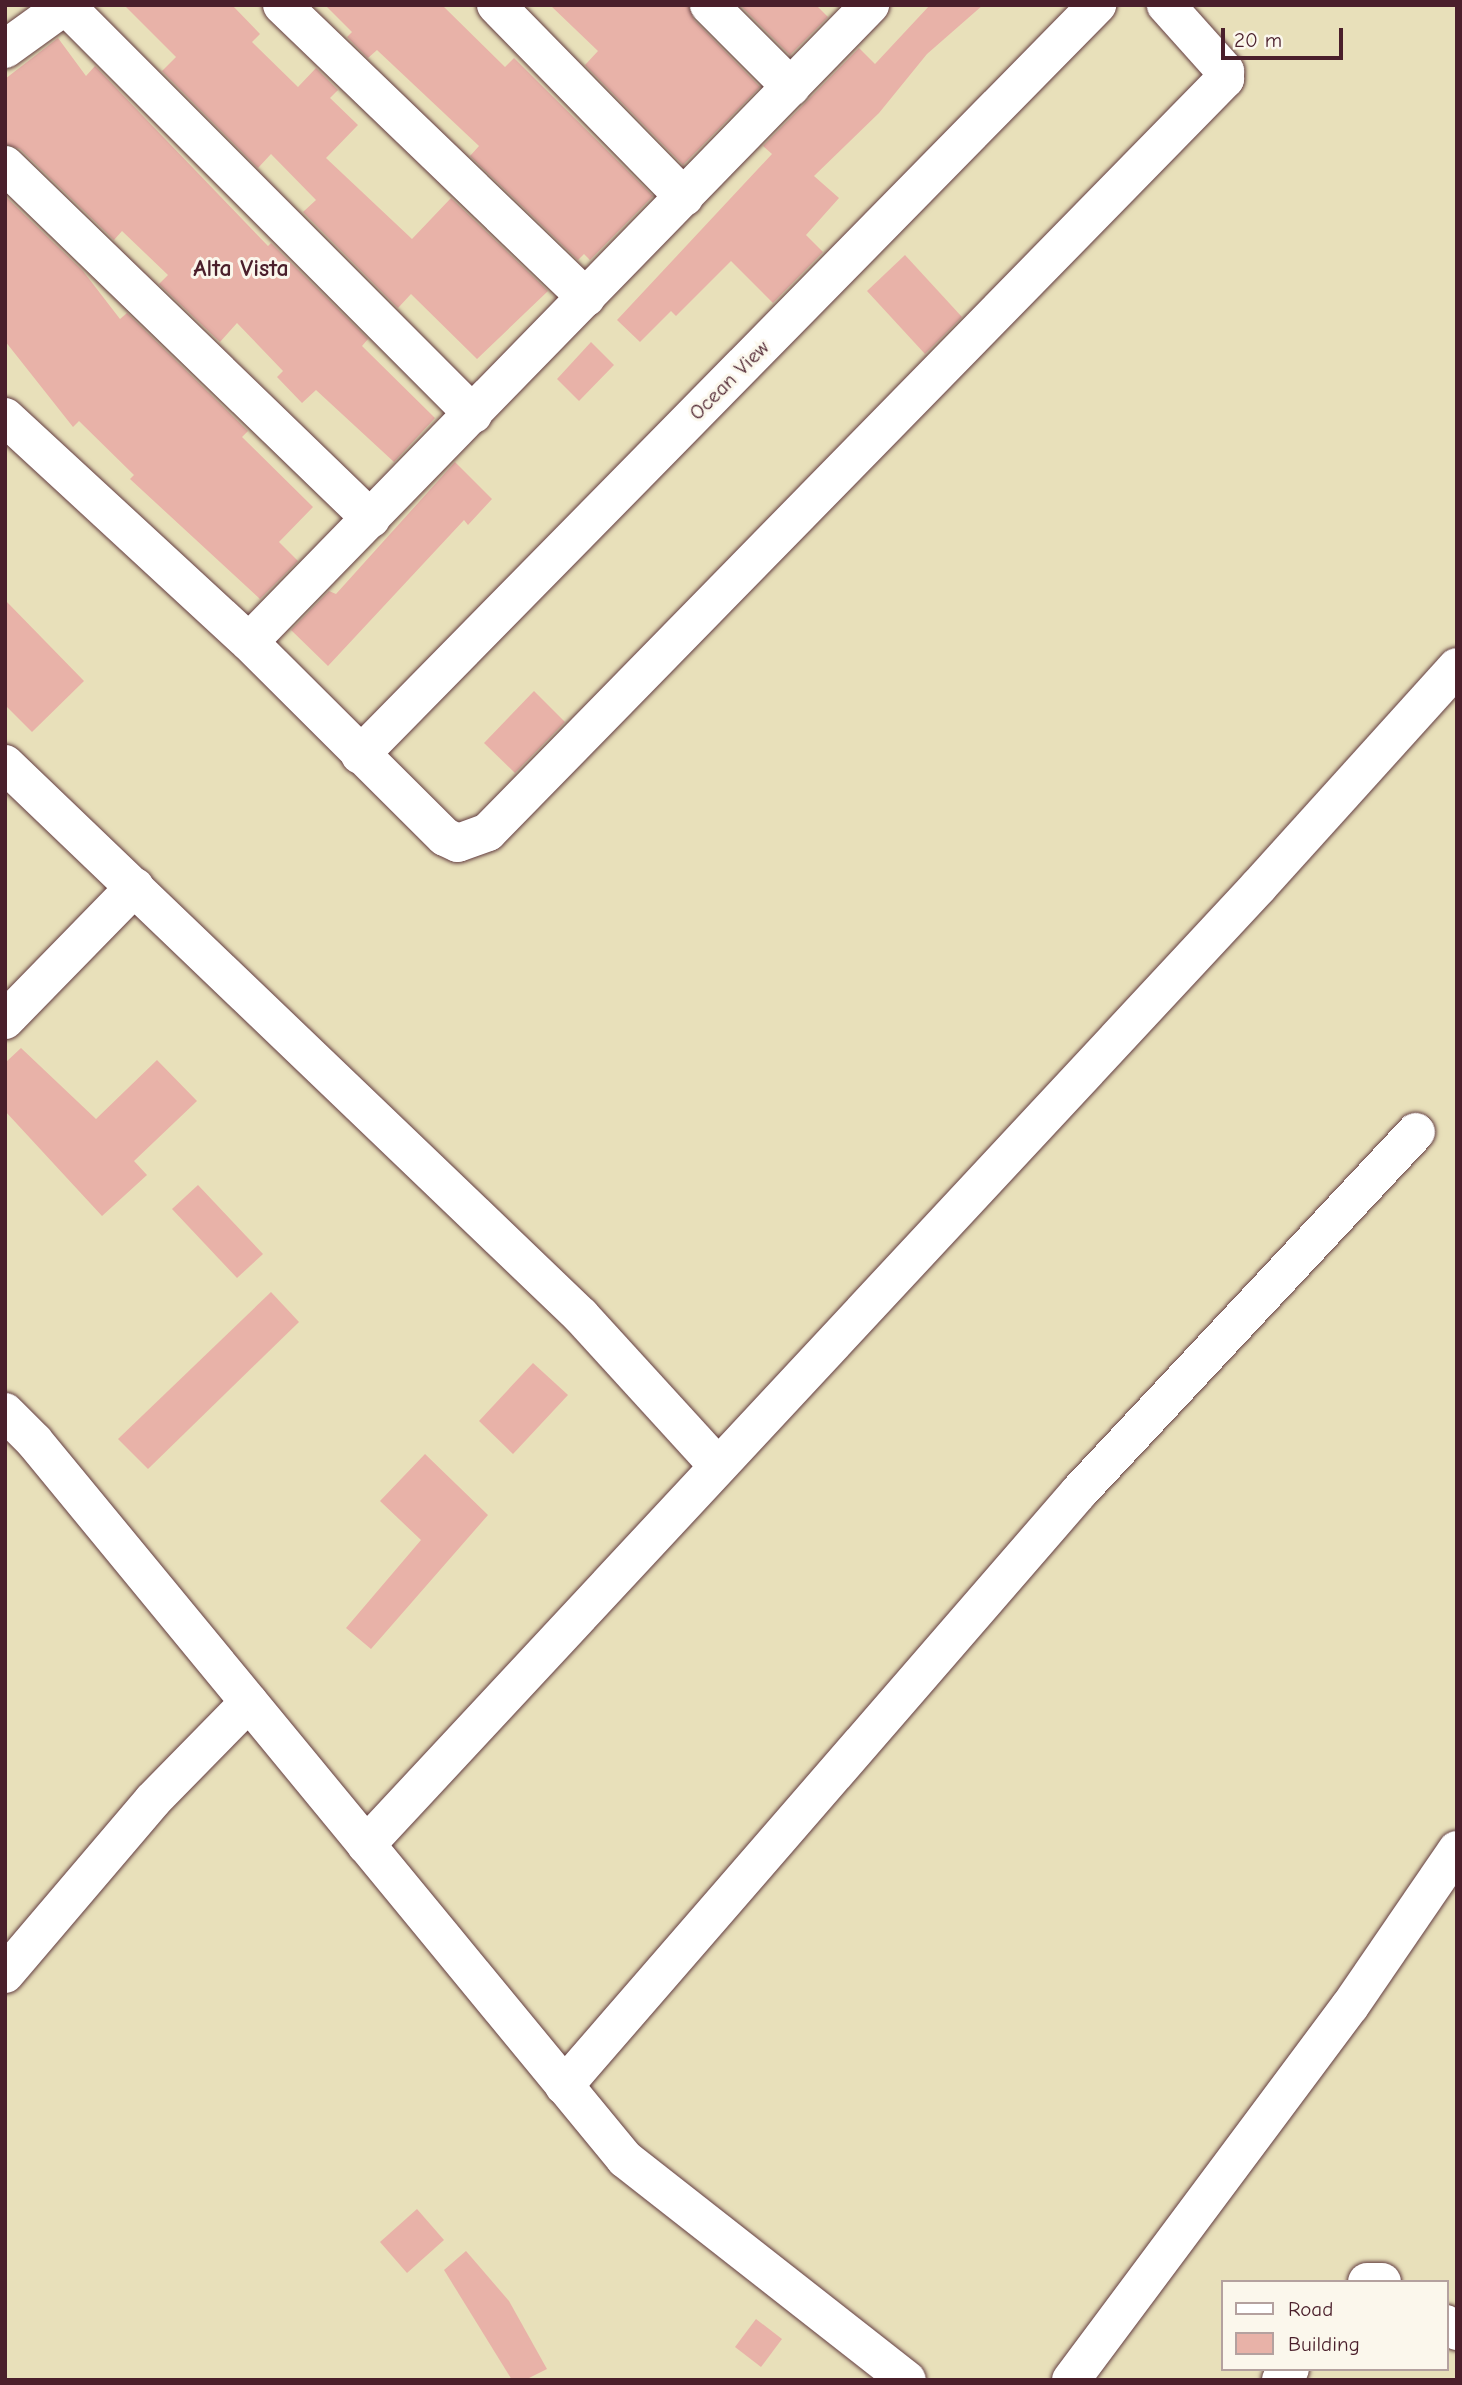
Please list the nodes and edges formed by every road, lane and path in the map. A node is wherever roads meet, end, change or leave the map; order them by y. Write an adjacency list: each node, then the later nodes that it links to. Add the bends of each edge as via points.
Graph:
1 (66, 5): 8 (street); 13 (street)
2 (282, 5): 12 (street)
3 (496, 5): 11 (street)
4 (709, 5): 9 (street)
5 (870, 5): 9 (street)
6 (1097, 5): 18 (street, Ocean View)
7 (1166, 5): 18 (street, via 1225,71 1225,79 488,832 458,843 445,837)
8 (5, 49)
9 (791, 87): 11 (street)
10 (5, 165): 15 (street)
11 (684, 197): 12 (street)
12 (586, 298): 13 (street)
13 (473, 414): 15 (street)
14 (5, 417): 16 (street)
15 (371, 519): 16 (street)
16 (249, 642): 18 (street)
17 (1457, 667): 24 (street)
18 (360, 755)
19 (5, 764): 20 (street)
20 (135, 887): 21 (street); 24 (street, via 581,1316)
21 (5, 1020)
22 (1416, 1132): 29 (street, via 1079,1492)
23 (5, 1412): 25 (street, via 34,1441)
24 (718, 1466): 26 (street)
25 (249, 1702): 26 (street); 28 (street, via 153,1800)
26 (366, 1845): 29 (street)
27 (1457, 1850): 31 (street, via 1350,2006)
28 (5, 1974)
29 (564, 2086): 30 (street, via 625,2160)
30 (907, 2380)
31 (1071, 2380)

